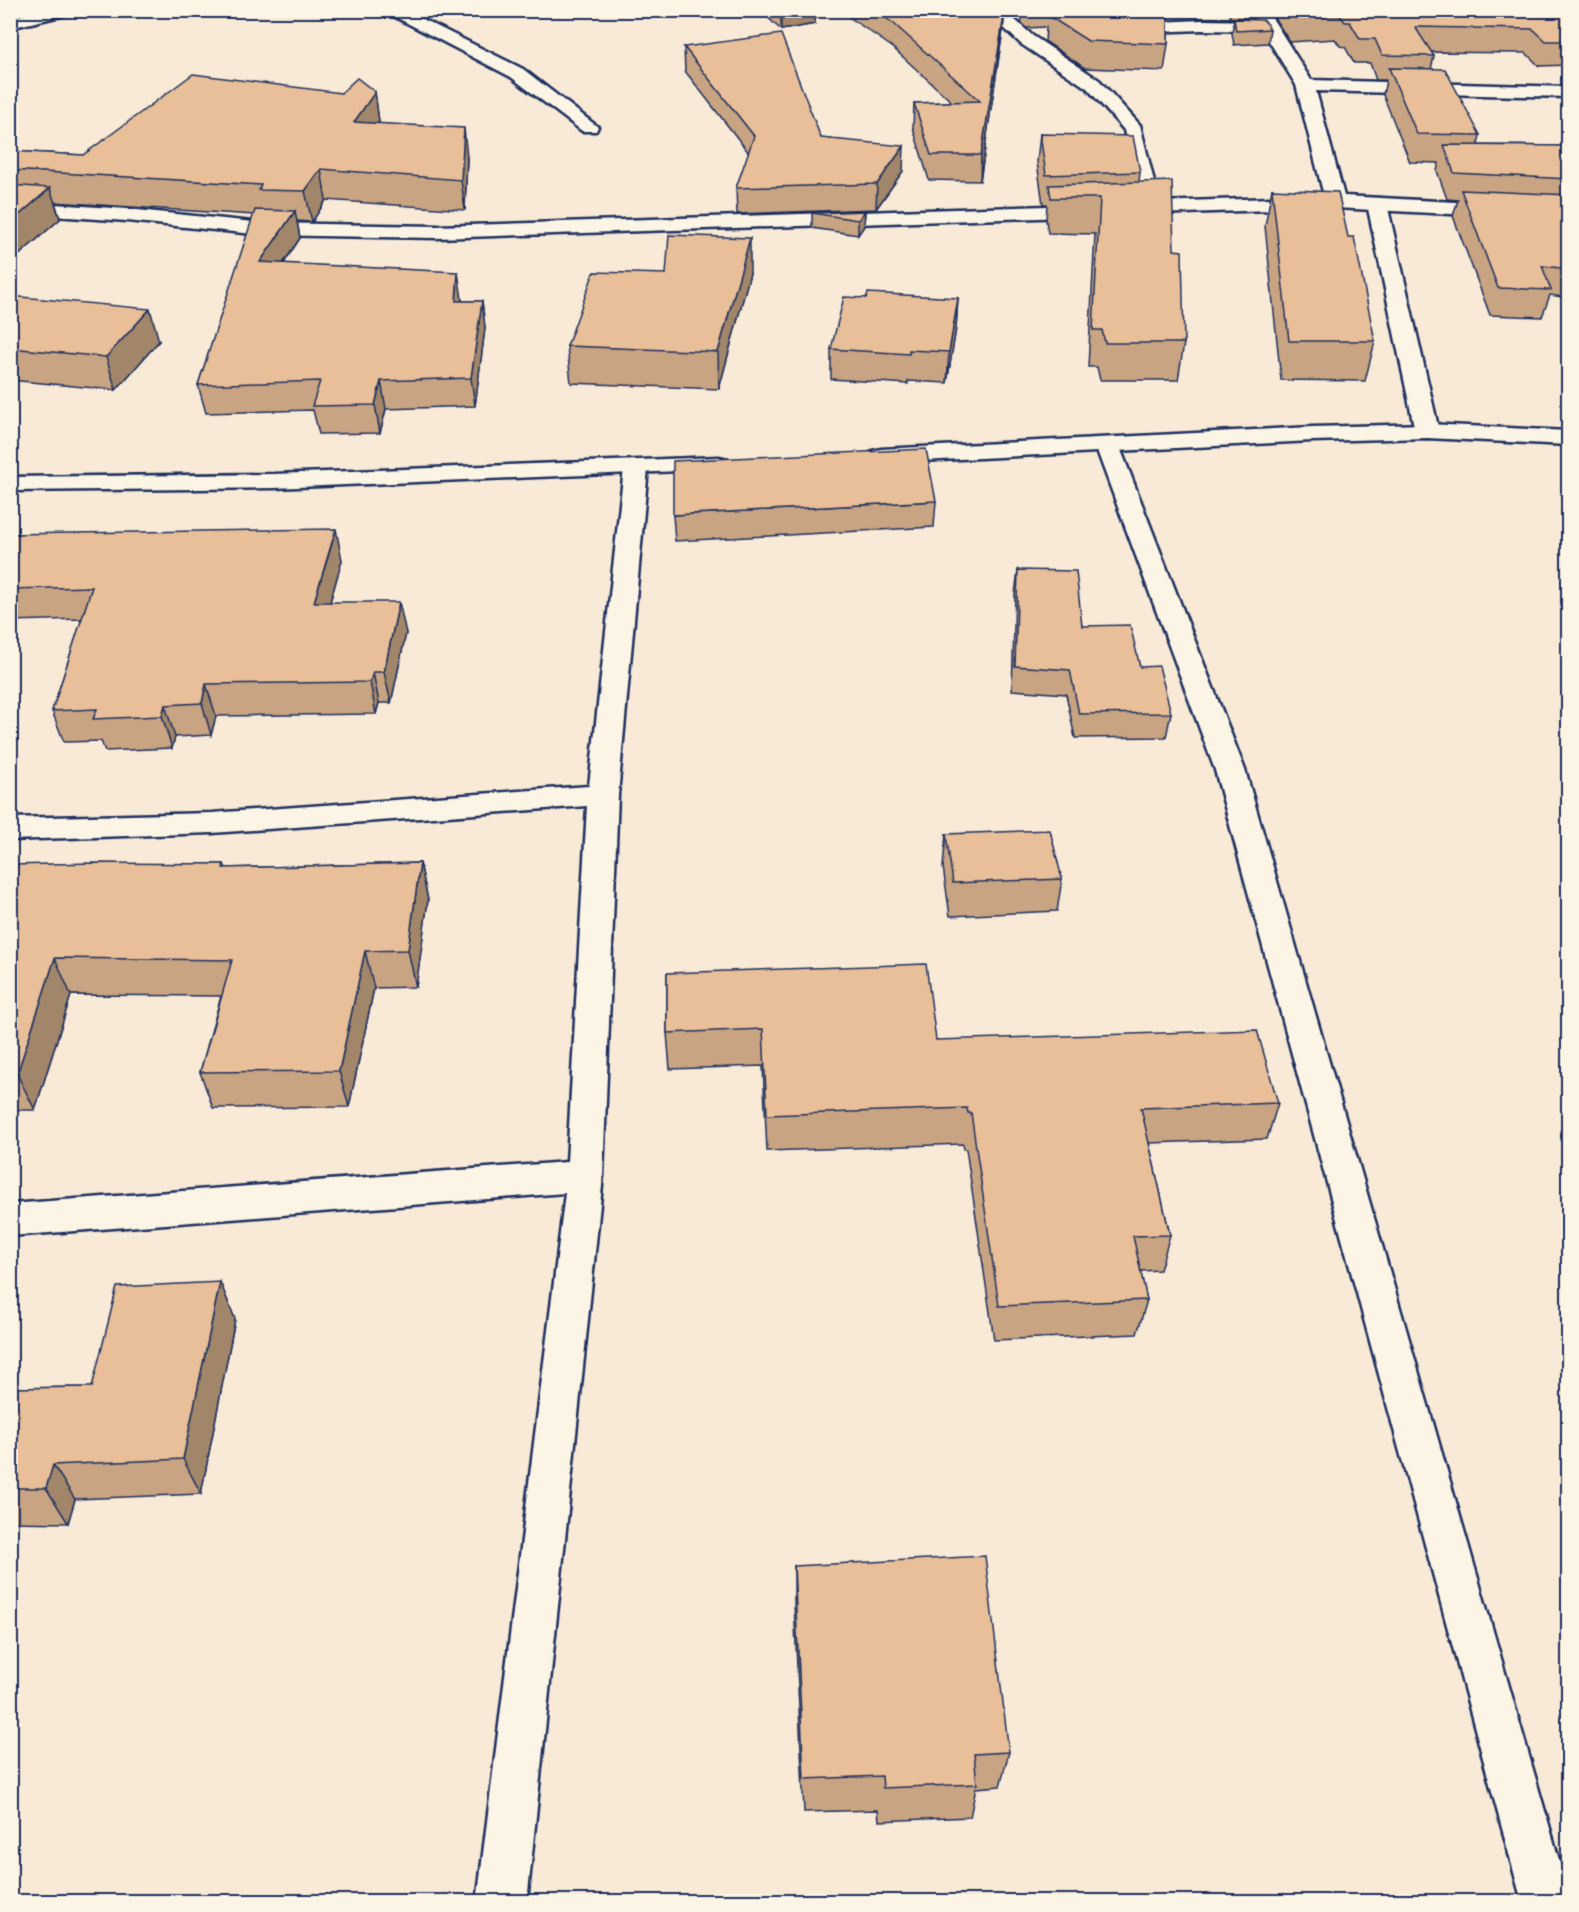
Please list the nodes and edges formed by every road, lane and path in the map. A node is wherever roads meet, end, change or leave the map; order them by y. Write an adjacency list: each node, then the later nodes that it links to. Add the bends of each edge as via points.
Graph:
1 (63, 10): 5 (street)
2 (390, 10): 12 (street, via 517,73)
3 (993, 10): 9 (street)
4 (1258, 10): 6 (street)
5 (10, 23)
6 (1268, 27): 7 (street); 10 (street)
7 (1109, 29)
8 (1043, 33): 9 (street)
9 (1022, 35): 16 (street, via 1093,84 1132,129)
10 (1305, 85): 11 (street); 13 (street)
11 (1569, 92)
12 (589, 127)
13 (1335, 202): 14 (street); 16 (street)
14 (1377, 204): 17 (street); 18 (street)
15 (10, 207): 16 (street, via 263,229 437,232)
16 (1150, 208)
17 (1569, 214)
18 (1427, 431): 19 (street); 20 (street)
19 (1569, 438)
20 (1107, 445): 21 (street); 30 (street, via 1230,770)
21 (860, 457)
22 (742, 463): 23 (street)
23 (636, 468): 24 (street, via 274,481); 25 (street)
24 (10, 484)
25 (603, 795): 26 (street, via 212,823); 27 (street)
26 (10, 830)
27 (585, 1176): 28 (street); 29 (street)
28 (10, 1221)
29 (502, 1902)
30 (1547, 1902)

